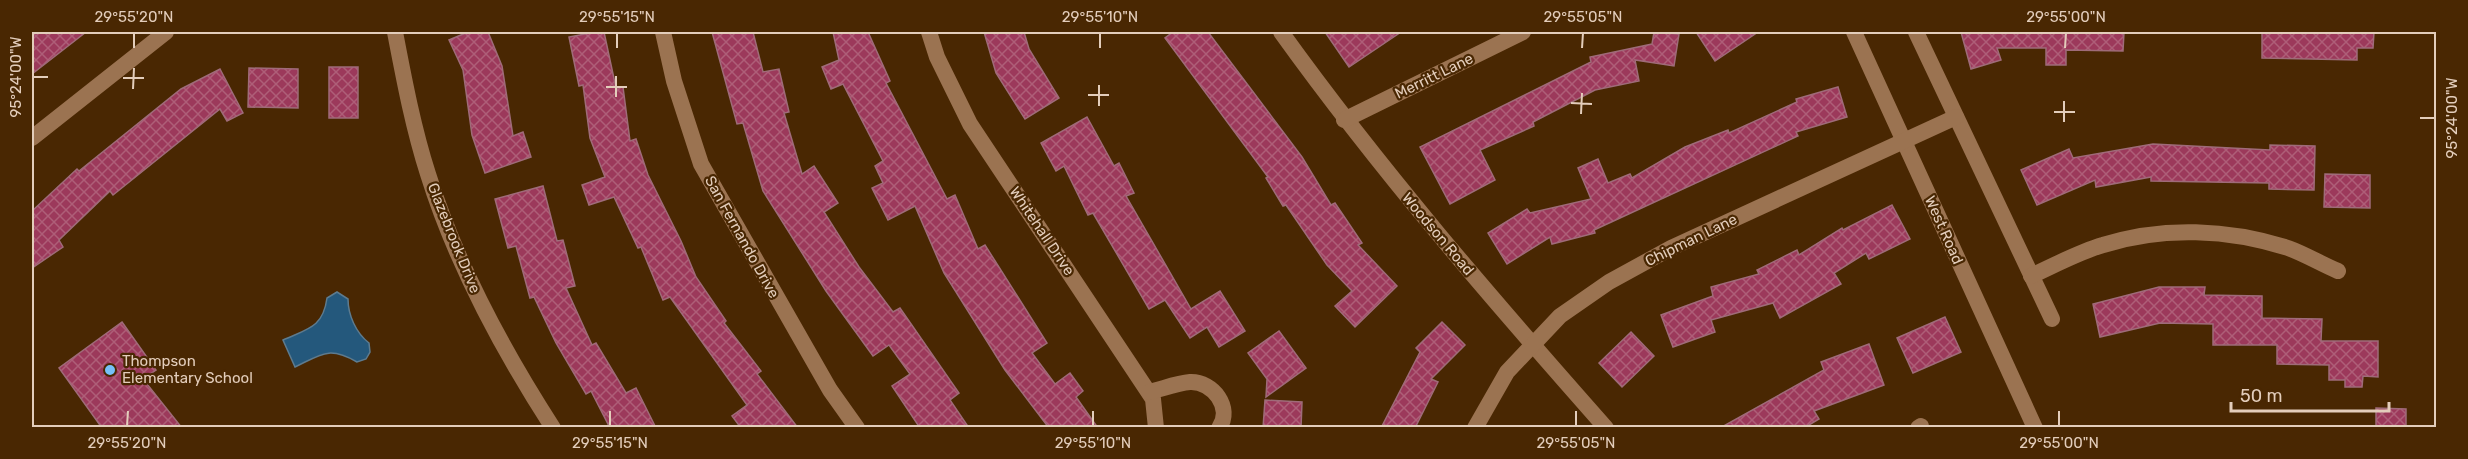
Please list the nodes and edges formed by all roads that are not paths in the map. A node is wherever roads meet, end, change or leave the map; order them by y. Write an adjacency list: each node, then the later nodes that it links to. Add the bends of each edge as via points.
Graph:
1 (166, 32): 11 (street)
2 (395, 32): 18 (street, Glazebrook Drive, via 428,175 458,252 488,320)
3 (663, 32): 19 (street, San Fernando Drive, via 701,164 830,390)
4 (929, 32): 17 (street, Whitehall Drive, via 970,124)
5 (1281, 32): 10 (street, Woodson Road)
6 (1523, 32): 10 (street, Merritt Lane)
7 (1854, 32): 12 (street, West Road)
8 (1916, 32): 9 (street)
9 (1956, 117): 12 (street, Chipman Lane); 14 (street)
10 (1344, 120): 16 (street, Woodson Road)
11 (32, 138)
12 (1905, 140): 16 (street, Chipman Lane, via 1671,248 1609,282 1560,316); 24 (street, West Road)
13 (2338, 271): 14 (street, via 2279,246 2237,235 2190,232 2103,245)
14 (2031, 276): 15 (street)
15 (2052, 319)
16 (1533, 345): 22 (street, Chipman Lane, via 1507,372); 23 (street, Woodson Road)
17 (1149, 392): 20 (street, Whitehall Drive); 21 (street, via 1192,381 1216,391 1224,405)
18 (553, 428)
19 (857, 428)
20 (1156, 428)
21 (1219, 428)
22 (1475, 428)
23 (1606, 428)
24 (2035, 428)

